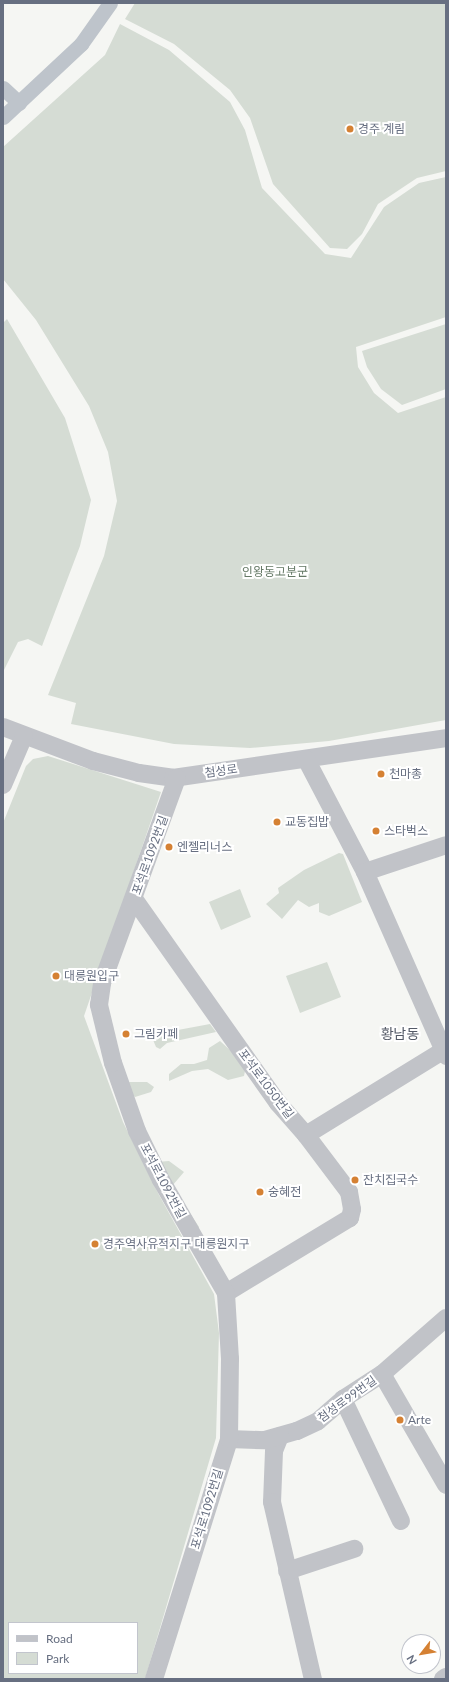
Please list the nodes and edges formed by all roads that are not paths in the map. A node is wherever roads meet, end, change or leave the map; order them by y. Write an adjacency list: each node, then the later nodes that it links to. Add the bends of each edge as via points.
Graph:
1 (3, 727): 2 (street, 첨성로)
2 (24, 736): 5 (street, 첨성로, via 93,761 139,773); 6 (street)
3 (446, 738): 4 (street, 첨성로)
4 (306, 759): 5 (street, 첨성로); 8 (street)
5 (177, 778): 9 (street, 포석로1092번길)
6 (3, 785)
7 (446, 845): 8 (street)
8 (365, 872): 10 (street)
9 (134, 899): 11 (street, 포석로1050번길, via 278,1103); 12 (street, 포석로1092번길, via 102,984 99,1005 113,1063 137,1131 161,1180)
10 (445, 1053): 11 (street)
11 (306, 1135): 12 (street, 포석로1050번길, via 349,1192 352,1209 350,1218)
12 (226, 1293): 17 (street, 포석로1092번길, via 230,1359)
13 (446, 1318): 14 (street, 첨성로99번길)
14 (382, 1374): 15 (street, 첨성로99번길); 18 (street)
15 (343, 1399): 16 (street, 첨성로99번길, via 318,1421); 19 (street)
16 (280, 1436): 17 (street, 첨성로99번길, via 265,1440); 21 (street, via 274,1450 272,1502)
17 (229, 1438): 23 (street, 포석로1092번길)
18 (446, 1485)
19 (401, 1521)
20 (354, 1549): 21 (street)
21 (287, 1570): 24 (street)
22 (446, 1677): 25 (street)
23 (154, 1679)
24 (313, 1679)
25 (443, 1679)

